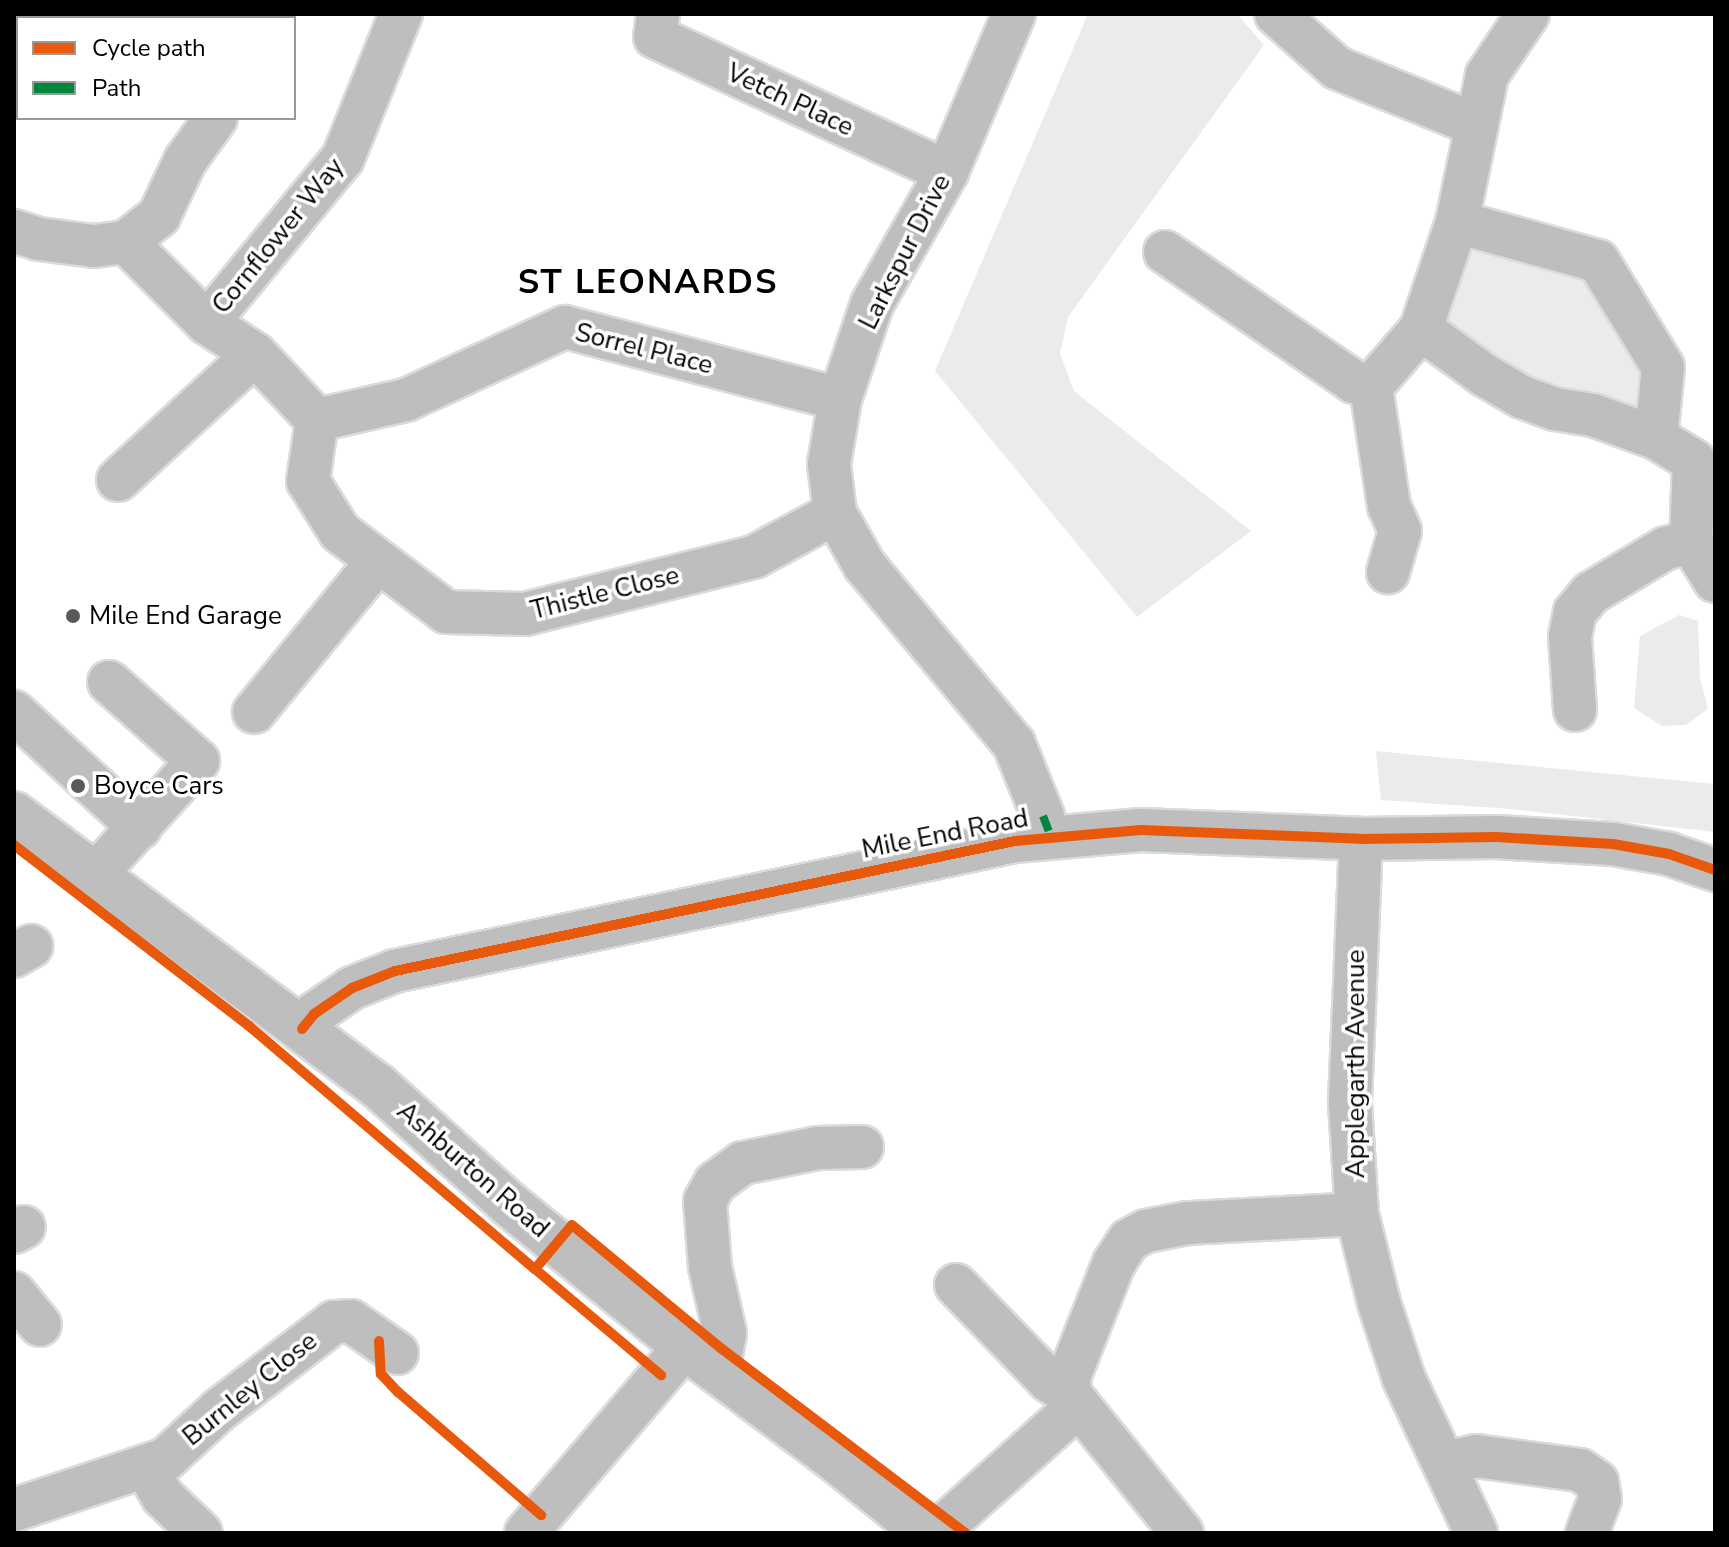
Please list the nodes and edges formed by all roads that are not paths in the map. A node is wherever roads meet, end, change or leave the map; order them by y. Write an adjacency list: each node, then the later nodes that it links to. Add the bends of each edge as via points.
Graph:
1 (401, 14): 13 (street, Cornflower Way, via 343,158)
2 (658, 14): 8 (street, Vetch Place, via 655,37)
3 (1014, 14): 8 (street, Larkspur Drive)
4 (1276, 14): 7 (street, via 1337,68)
5 (1528, 14): 7 (street, via 1487,75)
6 (215, 120): 11 (street, via 185,161 159,216)
7 (1477, 125): 9 (street)
8 (947, 172): 17 (street, Larkspur Drive, via 872,304)
9 (1457, 222): 14 (street); 19 (street, via 1598,261 1663,367)
10 (14, 231): 11 (street, via 94,246)
11 (126, 242): 13 (street)
12 (1165, 252): 16 (street, via 1306,352)
13 (207, 323): 15 (street)
14 (1421, 329): 16 (street); 19 (street, via 1522,397)
15 (255, 354): 18 (street); 21 (street)
16 (1371, 387): 25 (street, via 1389,506 1400,531)
17 (840, 399): 18 (street, Sorrel Place, via 565,327 406,400); 22 (street, Larkspur Drive, via 829,464)
18 (317, 420): 24 (street, Thistle Close, via 308,481 340,532)
19 (1656, 438): 20 (street)
20 (1705, 454): 23 (street)
21 (118, 480)
22 (835, 513): 24 (street, Thistle Close, via 754,557 525,614 446,612); 32 (street, Larkspur Drive, via 865,566 1014,744)
23 (1691, 542): 26 (street); 28 (street, via 1666,548 1604,585 1575,612 1570,637)
24 (377, 562): 30 (street)
25 (1388, 572)
26 (1715, 581)
27 (109, 682): 33 (street, via 198,761)
28 (1575, 710)
29 (14, 712): 33 (street)
30 (254, 712)
31 (14, 814): 36 (main road, Ashburton Road)
32 (1043, 816)
33 (140, 828): 36 (street)
34 (1361, 839): 35 (street, Mile End Road, via 1496,837 1613,844 1669,854); 37 (street, Mile End Road, via 1141,830 1015,841 395,971 352,988); 39 (street, Applegarth Avenue, via 1350,1103)
35 (1715, 870)
36 (95, 875): 37 (main road, Ashburton Road)
37 (302, 1029): 44 (main road, Ashburton Road, via 378,1086 509,1204)
38 (862, 1147): 44 (street, via 818,1148 743,1163 715,1183 705,1201 710,1267 725,1333 722,1349)
39 (1357, 1214): 45 (street, via 1188,1223 1129,1240 1114,1263 1069,1377); 46 (street, Applegarth Avenue, via 1404,1379)
40 (956, 1285): 45 (street)
41 (14, 1293): 42 (street)
42 (40, 1325)
43 (397, 1353): 47 (street, Burnley Close, via 351,1321 334,1322 219,1410 166,1459)
44 (697, 1356): 50 (street); 51 (main road, Ashburton Road)
45 (1074, 1401): 52 (street); 53 (street)
46 (1446, 1463): 54 (street, Applegarth Avenue); 55 (street, via 1476,1456 1580,1470 1597,1482 1600,1499)
47 (145, 1466): 48 (street, Burnley Close); 49 (street, via 163,1497)
48 (14, 1510)
49 (201, 1533)
50 (526, 1533)
51 (926, 1533)
52 (936, 1533)
53 (1182, 1533)
54 (1476, 1533)
55 (1587, 1533)

